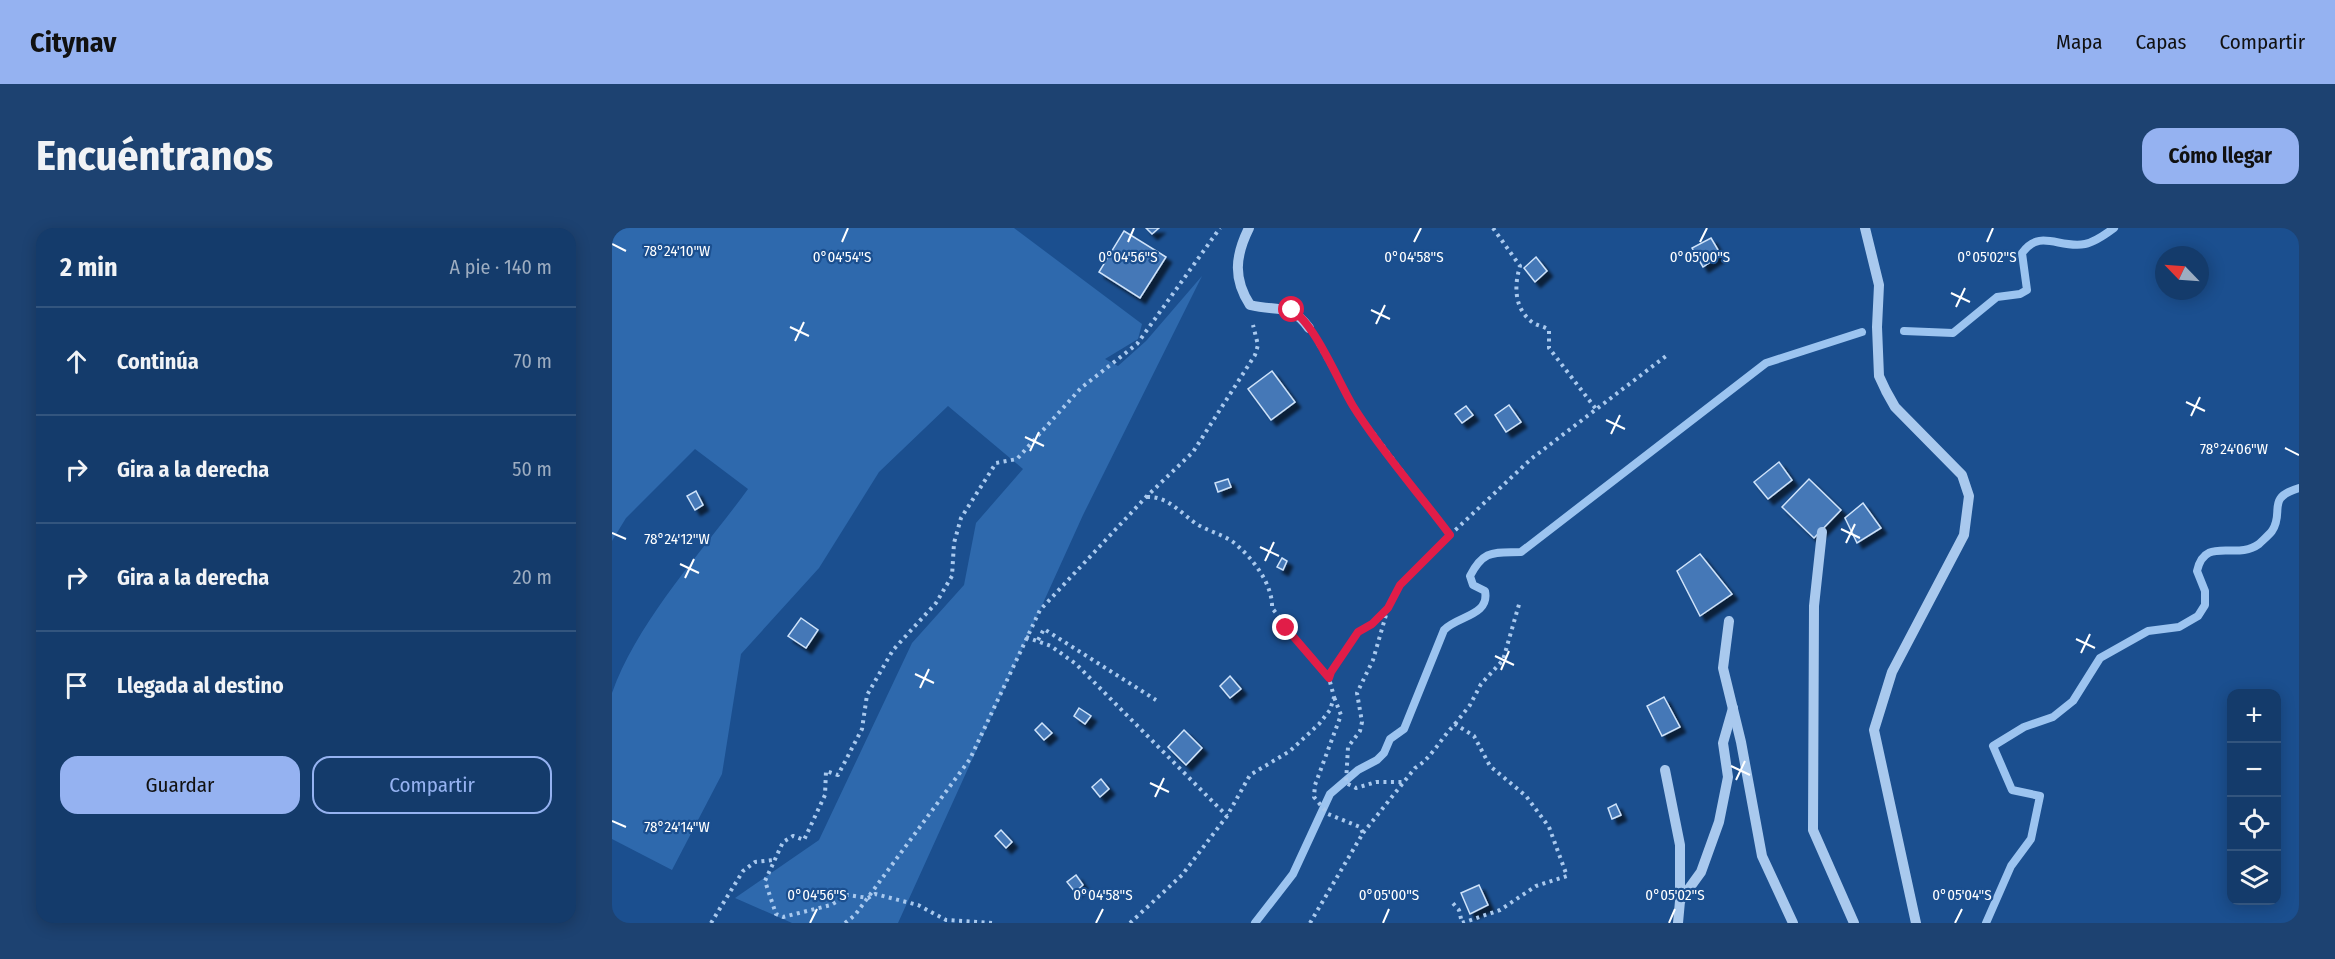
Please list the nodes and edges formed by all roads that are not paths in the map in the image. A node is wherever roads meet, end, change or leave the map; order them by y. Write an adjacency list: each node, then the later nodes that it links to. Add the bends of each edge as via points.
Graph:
1 (1249, 228): 3 (street, via 1238,256 1240,290 1250,305 1292,310)
2 (1865, 228): 12 (street, via 1879,285 1880,375 1886,391 1895,407 1962,475 1969,496 1964,534 1892,672 1874,730)
3 (1309, 327)
4 (1822, 532): 11 (street, via 1814,606 1813,830)
5 (1729, 621): 6 (street, via 1723,668)
6 (1733, 708): 8 (street, via 1723,743 1728,777 1719,822 1701,872); 10 (street, via 1762,856)
7 (1665, 770): 8 (street, via 1680,845)
8 (1680, 901): 9 (street)
9 (1678, 923)
10 (1793, 923)
11 (1854, 923)
12 (1916, 923)

